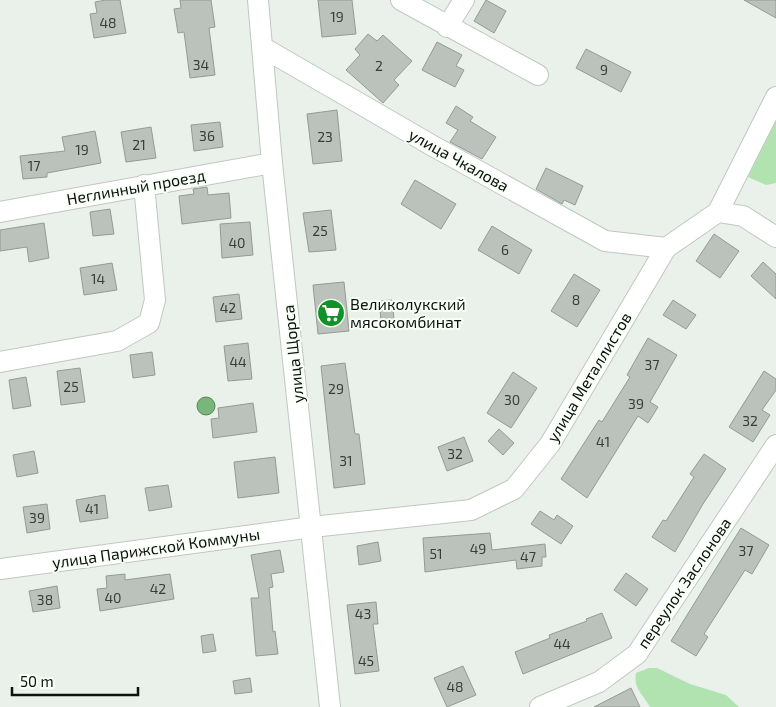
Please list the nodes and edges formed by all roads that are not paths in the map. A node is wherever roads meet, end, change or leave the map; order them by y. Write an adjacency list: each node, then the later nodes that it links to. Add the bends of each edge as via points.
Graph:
1 (258, 0): 5 (street, улица Щорса)
2 (401, 0): 4 (street)
3 (464, 0): 4 (street)
4 (447, 27): 6 (street)
5 (262, 47): 8 (street, улица Щорса); 13 (street, улица Чкалова, via 605,241)
6 (538, 75)
7 (776, 97): 11 (street, улица Металлистов)
8 (272, 163): 9 (street, Неглинный проезд); 16 (street, улица Щорса)
9 (144, 186): 10 (street, Неглинный проезд); 14 (street, via 154,300 148,323 117,341)
10 (0, 212)
11 (718, 212): 12 (street, via 743,216); 13 (street, улица Металлистов)
12 (776, 238)
13 (666, 248): 16 (street, улица Металлистов, via 550,444 514,489 472,510)
14 (0, 362)
15 (776, 445): 19 (street, переулок Заслонова, via 637,654 599,682)
16 (312, 527): 17 (street, улица Парижской Коммуны); 18 (street, улица Щорса)
17 (0, 569)
18 (330, 707)
19 (540, 707)

